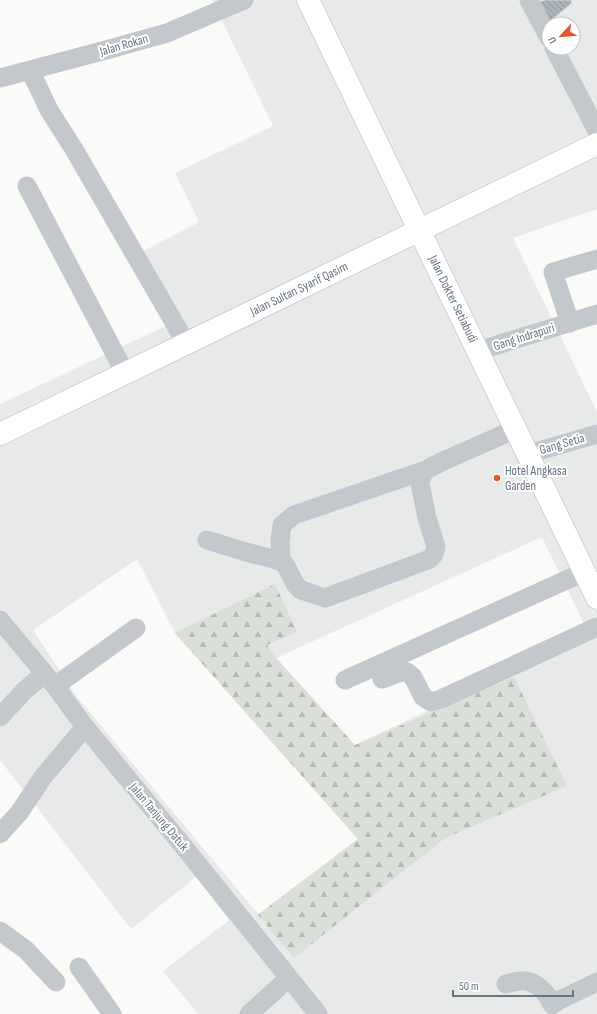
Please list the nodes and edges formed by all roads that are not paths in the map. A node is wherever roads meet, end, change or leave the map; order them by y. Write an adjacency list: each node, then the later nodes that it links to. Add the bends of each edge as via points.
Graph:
1 (244, 0): 6 (street, Jalan Rokan, via 167,33)
2 (308, 0): 11 (main road, Jalan Dokter Setiabudi)
3 (529, 0): 4 (street)
4 (541, 23)
5 (558, 56): 8 (street)
6 (30, 70): 7 (street, Jalan Rokan); 15 (street, via 49,110)
7 (0, 78)
8 (597, 131)
9 (597, 144): 11 (main road, Jalan Sultan Syarif Qasim)
10 (27, 186): 17 (street)
11 (420, 230): 15 (main road, Jalan Sultan Syarif Qasim); 16 (main road, Jalan Dokter Setiabudi)
12 (597, 259): 14 (street, Gang Indrapuri, via 553,272)
13 (597, 314): 14 (street, Gang Indrapuri)
14 (570, 322): 16 (street, Gang Indrapuri)
15 (186, 343): 17 (main road, Jalan Sultan Syarif Qasim)
16 (478, 352): 18 (main road, Jalan Dokter Setiabudi)
17 (125, 373): 19 (main road, Jalan Sultan Syarif Qasim)
18 (516, 429): 21 (main road, Jalan Dokter Setiabudi); 22 (street)
19 (0, 434)
20 (597, 434): 21 (street, Gang Setia)
21 (528, 454): 25 (main road, Jalan Dokter Setiabudi)
22 (426, 470): 24 (street, via 294,515 282,525); 24 (street, via 420,483 436,547 430,559 325,598 301,590)
23 (207, 540): 24 (street)
24 (281, 561)
25 (584, 572): 26 (main road, Jalan Dokter Setiabudi); 32 (street)
26 (597, 598)
27 (0, 620): 31 (street, Jalan Tanjung Datuk)
28 (597, 627): 30 (street, via 431,702 423,697 413,677 407,672)
29 (136, 628): 31 (street)
30 (382, 679)
31 (49, 680): 33 (street, via 25,690); 34 (street, Jalan Tanjung Datuk)
32 (345, 680)
33 (0, 717)
34 (85, 727): 35 (street, via 42,777 19,813); 38 (street, Jalan Tanjung Datuk)
35 (0, 834)
36 (0, 931): 39 (street, via 26,950)
37 (79, 967): 43 (street)
38 (289, 978): 44 (street); 45 (street, Jalan Tanjung Datuk)
39 (56, 982)
40 (597, 982): 42 (street, via 560,1000)
41 (506, 984): 42 (street, via 524,981 540,988 549,997)
42 (554, 1010)
43 (112, 1014)
44 (249, 1014)
45 (318, 1014)

